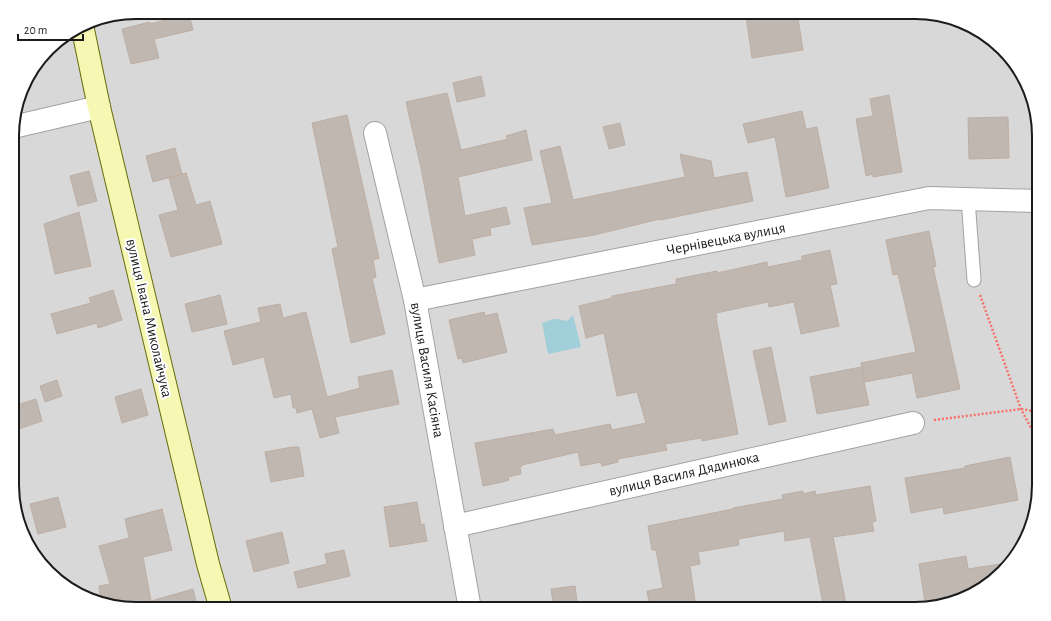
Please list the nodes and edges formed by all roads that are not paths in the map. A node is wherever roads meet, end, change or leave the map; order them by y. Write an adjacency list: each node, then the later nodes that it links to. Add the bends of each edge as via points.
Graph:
1 (83, 31): 2 (street, вулиця Івана Миколайчука)
2 (99, 106): 3 (street); 11 (street, вулиця Івана Миколайчука)
3 (20, 125)
4 (375, 133): 8 (street, вулиця Василя Касіяна)
5 (968, 199): 6 (street, Чернівецька вулиця); 7 (lane); 8 (street, Чернівецька вулиця, via 929,198)
6 (1032, 201)
7 (974, 280)
8 (415, 300): 10 (street, вулиця Василя Касіяна)
9 (913, 423): 10 (street, вулиця Василя Дядинюка)
10 (455, 526): 12 (street, вулиця Василя Касіяна)
11 (219, 602)
12 (469, 602)

